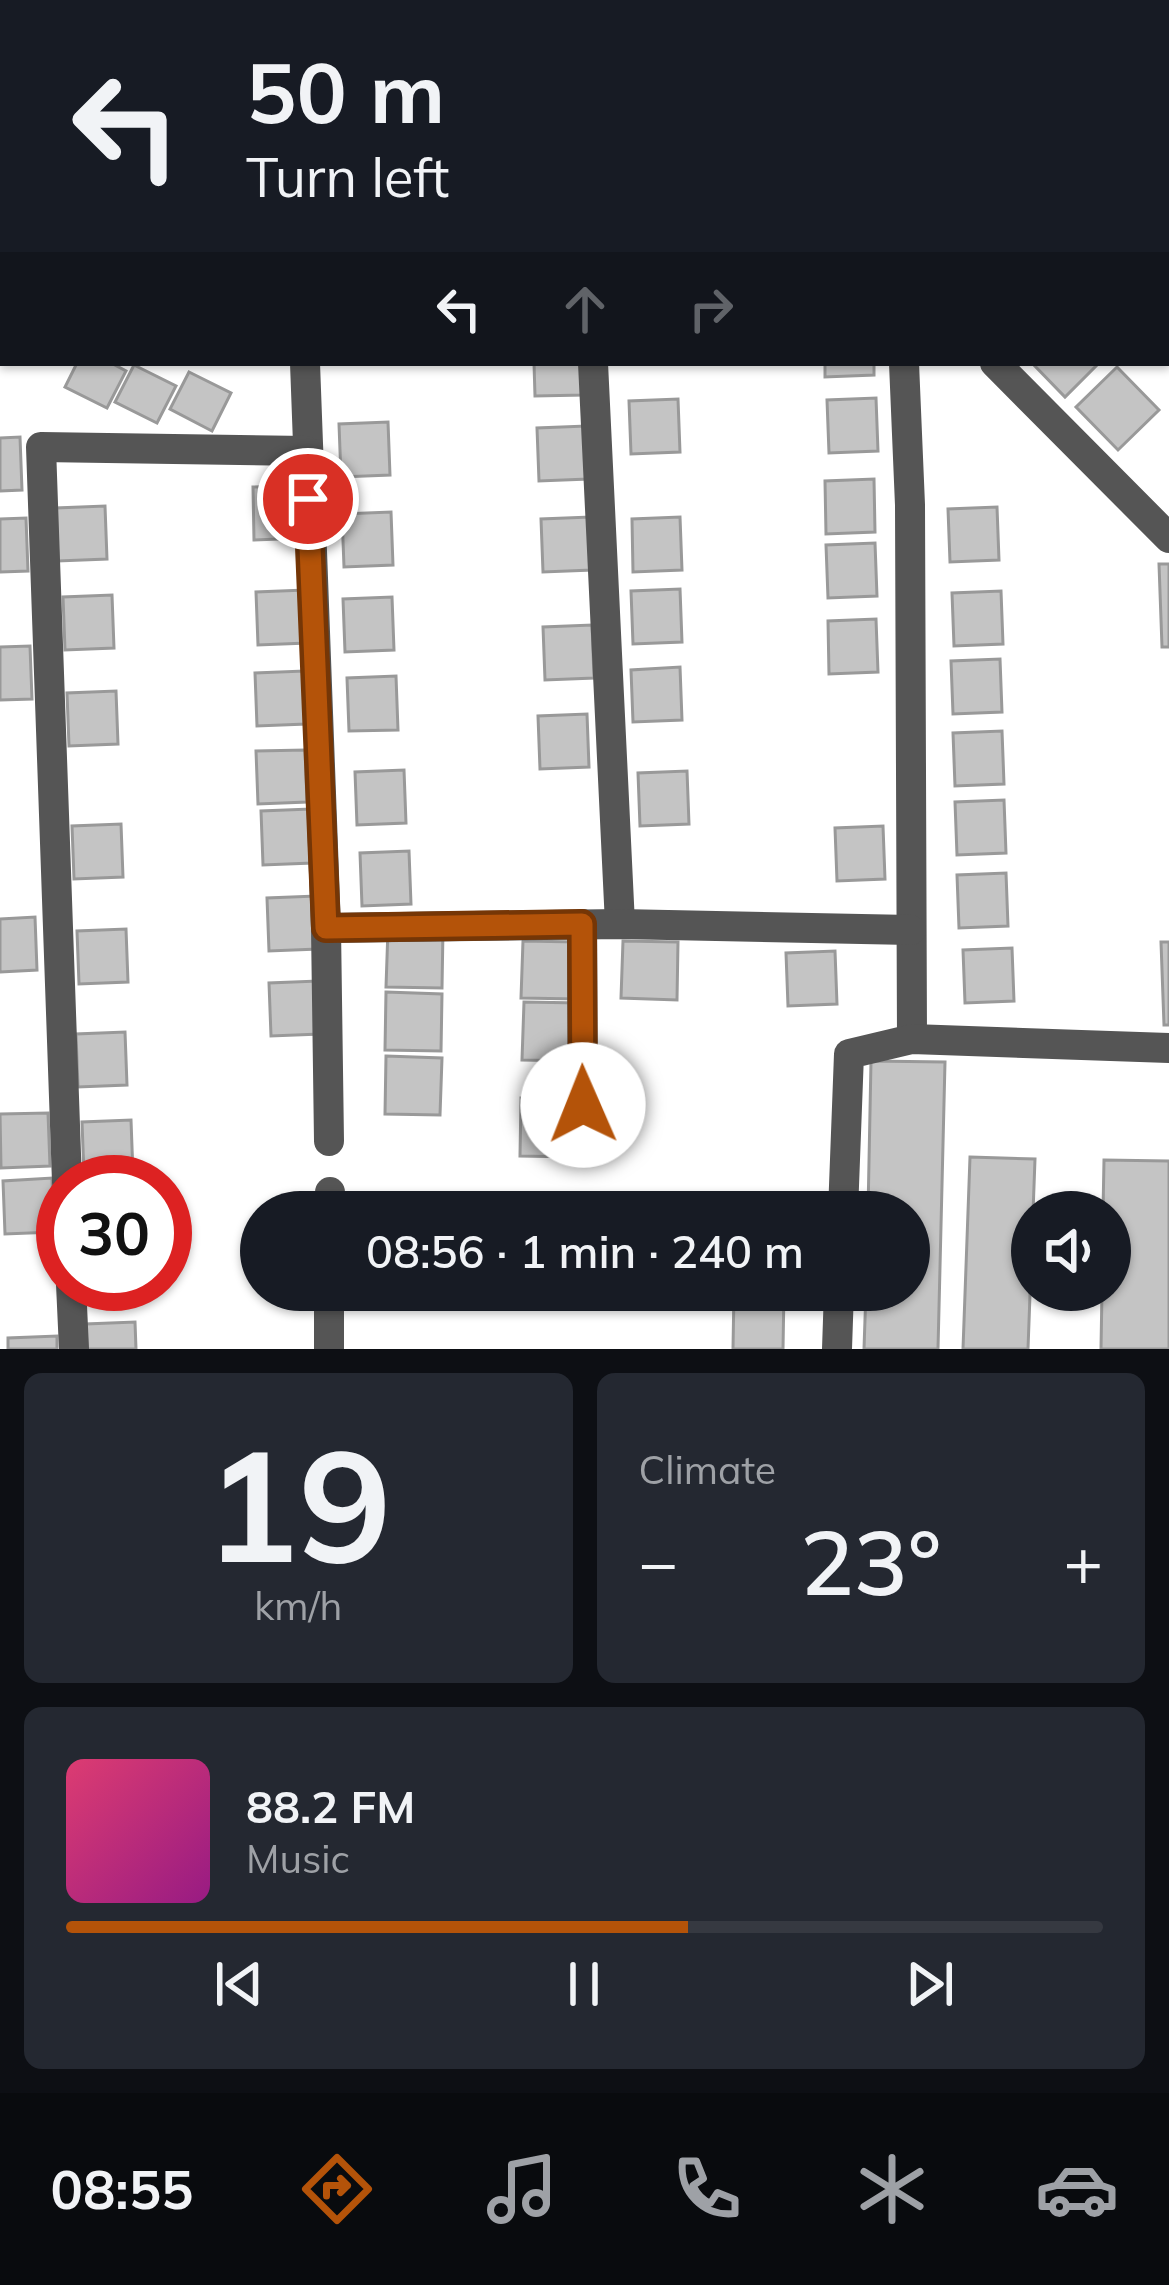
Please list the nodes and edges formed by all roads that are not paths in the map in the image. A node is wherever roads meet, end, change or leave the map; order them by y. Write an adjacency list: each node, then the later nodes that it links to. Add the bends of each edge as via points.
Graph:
1 (305, 366): 5 (street)
2 (593, 366): 8 (street)
3 (904, 366): 10 (street)
4 (997, 366): 6 (street)
5 (306, 451): 9 (street); 15 (street, via 40,447)
6 (1169, 538)
7 (582, 924): 8 (street); 9 (street); 14 (street)
8 (620, 924): 10 (street)
9 (326, 928): 13 (street)
10 (911, 930): 11 (street)
11 (912, 1039): 12 (street); 16 (street, via 849,1054)
12 (1169, 1048)
13 (329, 1141)
14 (583, 1148)
15 (67, 1155)
16 (843, 1191)
17 (72, 1311): 20 (street)
18 (329, 1311): 21 (street)
19 (838, 1311): 22 (street)
20 (74, 1349)
21 (329, 1349)
22 (837, 1349)

